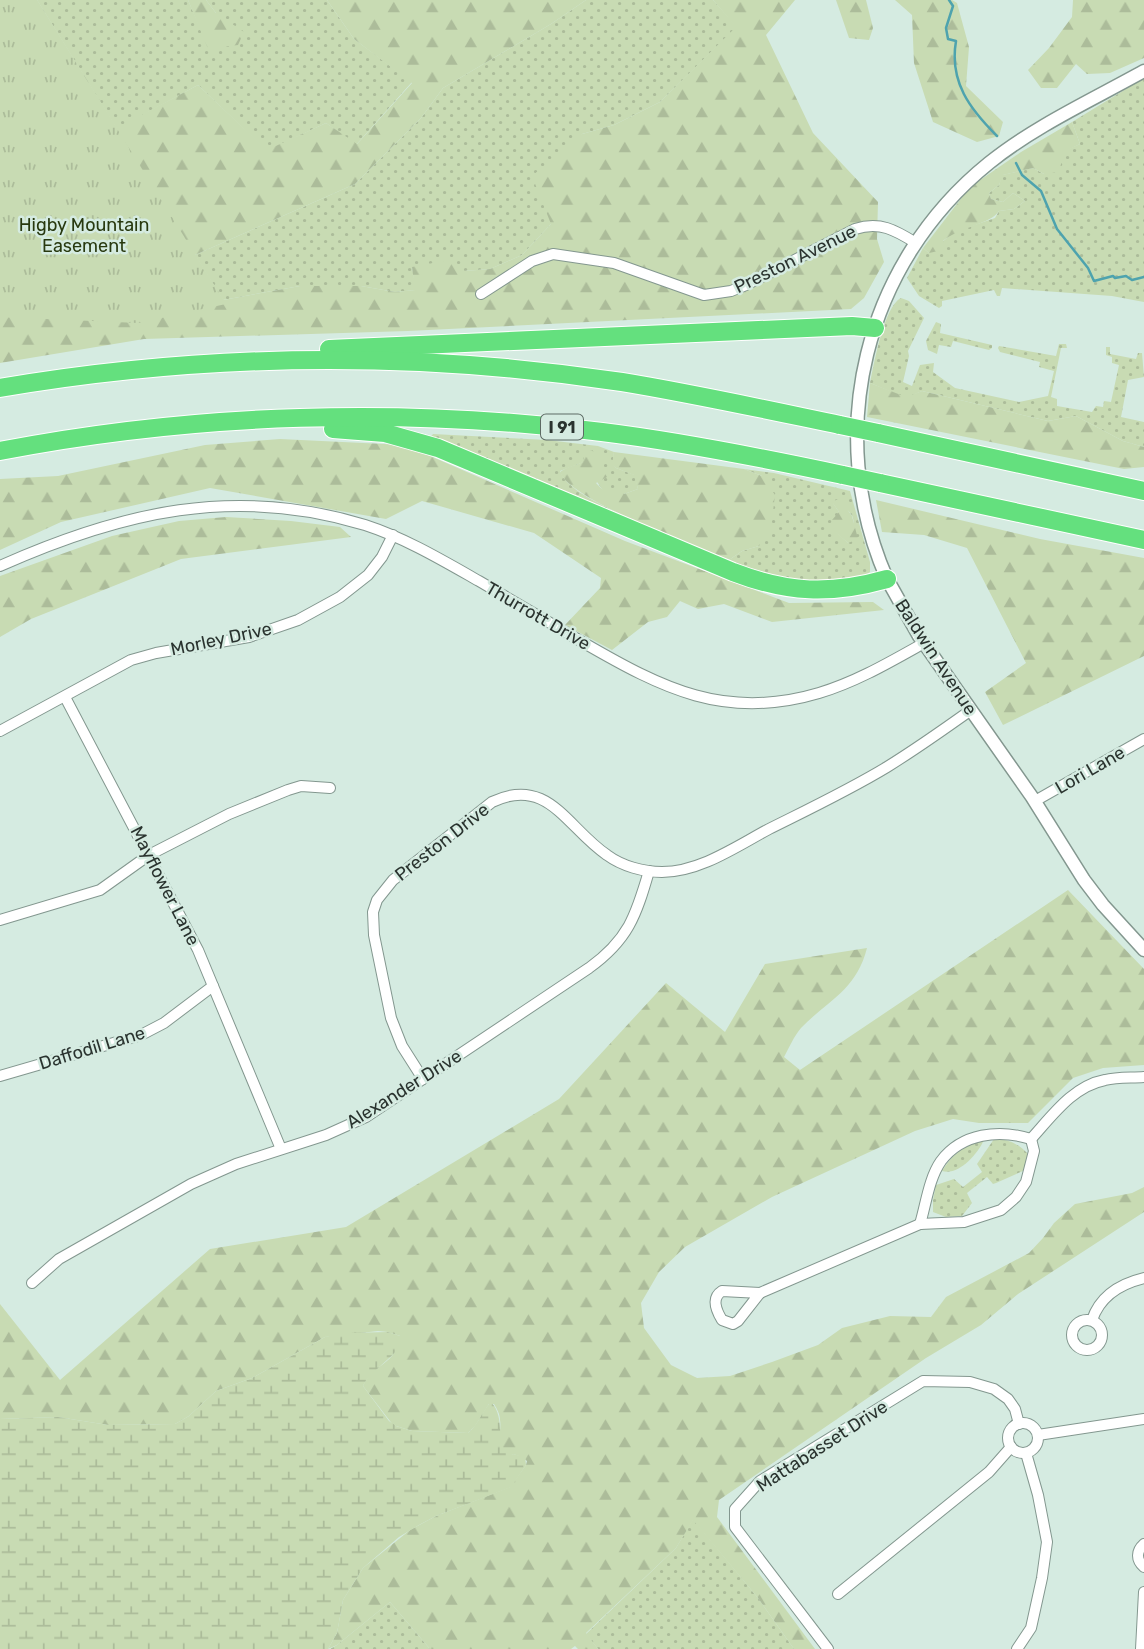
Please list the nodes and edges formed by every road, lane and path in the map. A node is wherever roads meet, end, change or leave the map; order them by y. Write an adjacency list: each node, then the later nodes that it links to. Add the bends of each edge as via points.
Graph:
1 (1144, 71): 2 (main road, via 996,158 953,197)
2 (916, 243): 3 (street, Preston Avenue, via 893,229 869,225 746,285 704,295 614,263 553,254 532,261); 4 (main road, Baldwin Avenue)
3 (481, 295)
4 (875, 328): 5 (highway, via 296,350); 13 (main road, Baldwin Avenue, via 859,389 857,462 865,514)
5 (260, 361): 6 (highway, via 144,369); 9 (highway, bridge, via 414,362 658,388)
6 (0, 388)
7 (278, 419): 8 (highway, I 91, via 153,429); 11 (highway, I 91, bridge, via 401,418 552,426 707,447); 13 (highway, via 310,429 375,431 423,443 773,585 823,591)
8 (0, 451)
9 (1144, 491)
10 (393, 535): 12 (street, Thurrott Drive, via 339,518 256,505 201,506 92,531); 14 (street, Thurrott Drive, via 638,674 683,694 754,703 796,699 860,677); 15 (street, Morley Drive, via 368,575 298,620 249,637 144,655)
11 (1144, 540)
12 (0, 566)
13 (887, 579): 14 (main road, Baldwin Avenue)
14 (924, 643): 16 (main road, Baldwin Avenue)
15 (65, 697): 17 (street); 21 (street, Mayflower Lane)
16 (971, 710): 20 (main road, Baldwin Avenue); 22 (street, Preston Drive, via 886,768 708,861 679,870)
17 (0, 731)
18 (1144, 739): 20 (street, Lori Lane)
19 (330, 788): 21 (street, via 288,790)
20 (1035, 801): 24 (main road, Baldwin Avenue, via 1090,888)
21 (149, 855): 23 (street, via 100,890); 25 (street, Mayflower Lane)
22 (649, 871): 28 (street, Alexander Drive, via 633,921 613,949); 28 (street, Preston Drive, via 607,856 548,802 519,793 492,802 393,880 377,900 374,935 396,1032)
23 (0, 920)
24 (1144, 950)
25 (213, 986): 26 (street, Daffodil Lane, via 141,1035); 30 (street, Mayflower Lane)
26 (0, 1076)
27 (1144, 1077): 29 (street, via 1102,1080 1083,1088)
28 (423, 1079): 30 (street, Alexander Drive, via 345,1128)
29 (1031, 1139): 31 (street, via 1034,1152 1028,1175 1009,1205 977,1219); 31 (street, via 988,1134 960,1144 941,1162)
30 (281, 1149): 33 (street, Alexander Drive, via 191,1184 59,1259)
31 (920, 1224): 34 (street)
32 (1144, 1278): 35 (street, via 1112,1292)
33 (32, 1283)
34 (760, 1293): 34 (street, via 720,1292 715,1302 720,1317 727,1323 738,1321)
35 (1091, 1320)
36 (1144, 1419): 38 (street)
37 (1019, 1424): 38 (street, via 1029,1424); 39 (street, via 1008,1436); 45 (street, Mattabasset Drive, via 1016,1409 994,1389 970,1382 923,1381 760,1481 735,1509 735,1527)
38 (1038, 1435): 40 (street, via 1034,1448)
39 (1011, 1447): 40 (street); 44 (street, via 989,1472)
40 (1026, 1453): 46 (street, via 1047,1542 1031,1628)
41 (1144, 1544): 42 (street, via 1138,1555)
42 (1144, 1567)
43 (1144, 1592): 47 (street)
44 (838, 1594)
45 (828, 1649)
46 (1017, 1649)
47 (1141, 1649)

